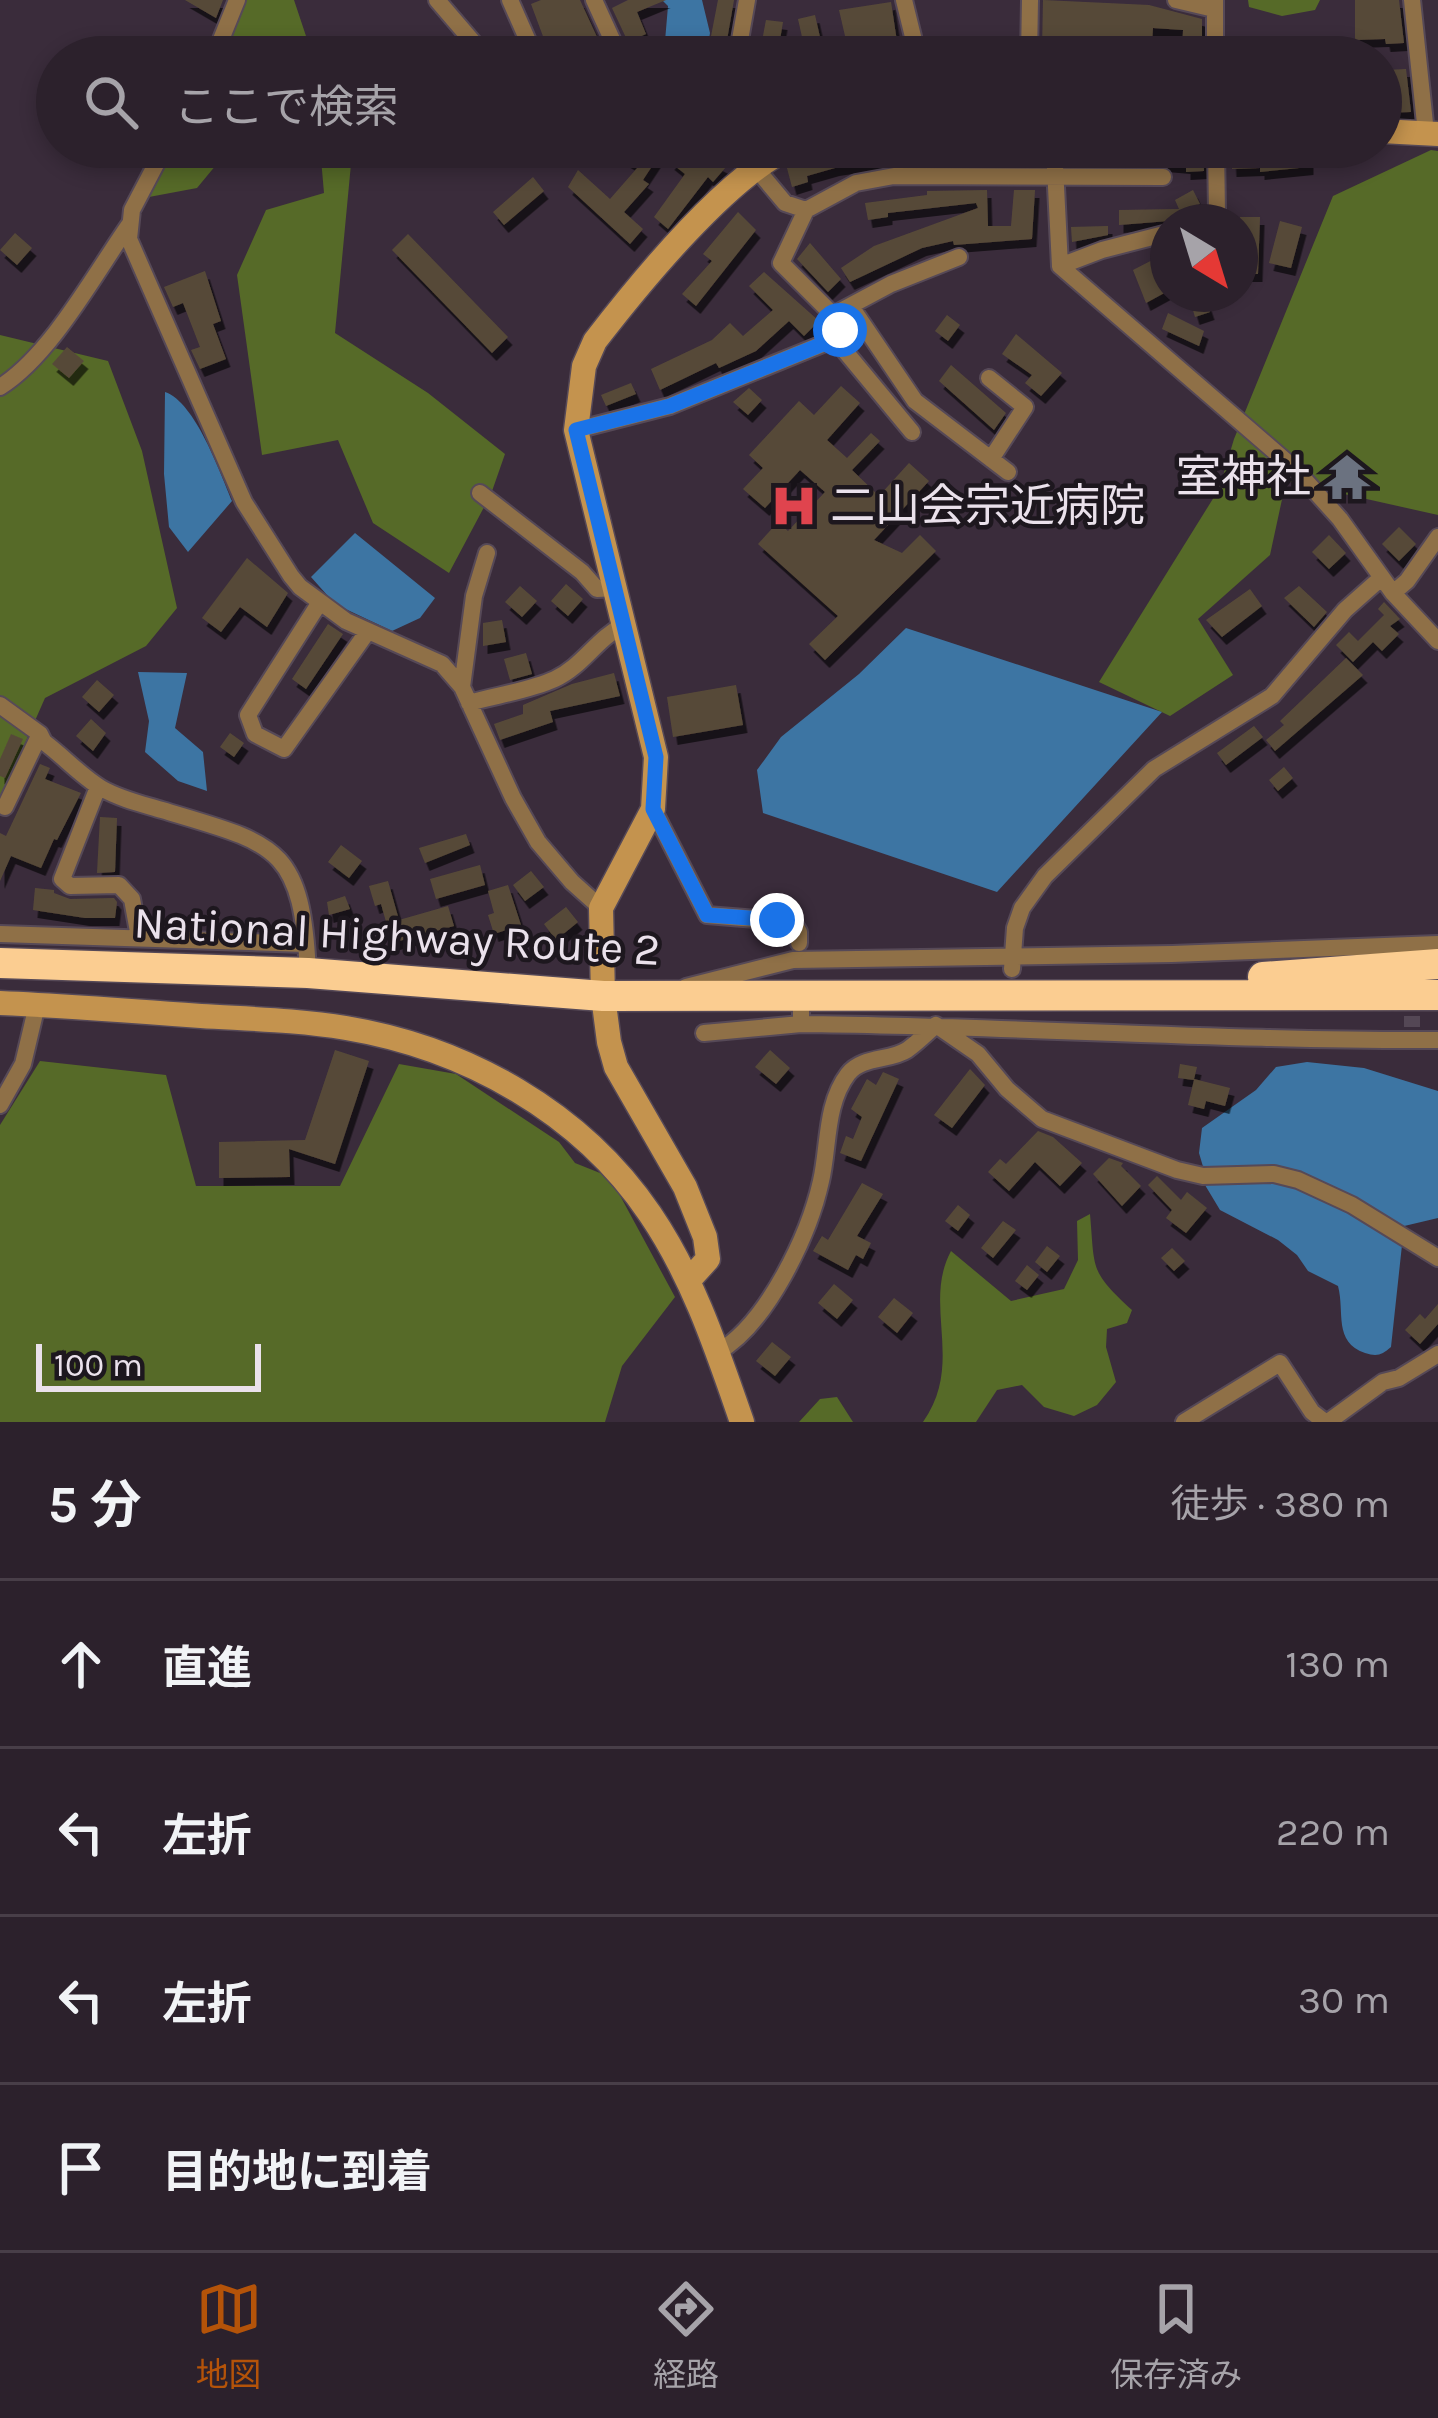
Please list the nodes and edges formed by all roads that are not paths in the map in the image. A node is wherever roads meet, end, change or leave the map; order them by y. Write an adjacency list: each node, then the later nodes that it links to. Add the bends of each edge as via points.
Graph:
1 (237, 0): 11 (street)
2 (437, 0): 12 (street)
3 (510, 0): 13 (street)
4 (594, 0): 14 (street)
5 (747, 0): 15 (street)
6 (904, 0): 16 (street)
7 (1030, 0): 17 (street)
8 (1176, 0): 10 (street)
9 (1412, 0): 20 (street)
10 (1215, 5): 18 (street)
11 (222, 36)
12 (467, 36)
13 (526, 36)
14 (610, 36)
15 (741, 36)
16 (913, 36)
17 (1030, 36)
18 (1215, 36)
19 (1402, 132): 20 (street)
20 (1432, 134)
21 (154, 168): 30 (street)
22 (752, 168): 39 (street, via 595,341)
23 (756, 168): 29 (street, via 785,202)
24 (1056, 168): 26 (street)
25 (1216, 168): 28 (street)
26 (1056, 174): 27 (street); 29 (street, via 894,176 856,183); 33 (street)
27 (1163, 177)
28 (1217, 204)
29 (806, 210): 35 (street, via 781,262)
30 (129, 224): 38 (street, via 56,330); 48 (street, via 244,502 300,587)
31 (1150, 238): 33 (street)
32 (959, 257): 34 (street)
33 (1060, 266): 46 (street, via 1295,469)
34 (852, 308): 35 (street); 41 (street, via 915,401)
35 (833, 315): 36 (street)
36 (835, 339): 39 (street, via 670,406); 40 (street)
37 (989, 377): 41 (street, via 1025,407)
38 (0, 387)
39 (576, 430): 47 (street)
40 (912, 432)
41 (991, 459): 42 (street)
42 (1008, 472)
43 (480, 493): 47 (street, via 597,589)
44 (1438, 537): 46 (street, via 1407,580)
45 (487, 553): 52 (street, via 474,596)
46 (1387, 586): 51 (street); 64 (street, via 1345,610 1272,696 1154,770 1045,877 1022,908)
47 (615, 588): 49 (street)
48 (320, 602): 50 (street); 50 (street, via 248,715 255,734 284,749)
49 (624, 625): 52 (street, via 554,680); 57 (street, via 656,757)
50 (368, 631): 52 (street, via 442,664)
51 (1438, 640)
52 (465, 695): 58 (street, via 538,842)
53 (0, 705): 54 (street)
54 (40, 734): 55 (street); 56 (street)
55 (98, 787): 60 (street, via 62,879 70,886 119,884 132,899); 63 (street, via 269,848 290,870)
56 (5, 807)
57 (653, 809): 58 (street); 61 (street, via 707,915 793,922)
58 (602, 908): 70 (street)
59 (0, 934): 60 (street)
60 (139, 937): 63 (street)
61 (799, 943)
62 (1429, 948): 64 (street); 66 (highway)
63 (307, 958): 65 (highway, National Highway Route 2); 70 (highway, National Highway Route 2)
64 (1013, 962): 68 (street, via 793,960)
65 (0, 963)
66 (1078, 993): 67 (highway, National Highway Route 2); 68 (highway, National Highway Route 2)
67 (1264, 994): 69 (highway, National Highway Route 2); 74 (highway)
68 (663, 995): 70 (highway, National Highway Route 2)
69 (1438, 995)
70 (603, 996): 79 (street, via 616,1067 705,1237 708,1259)
71 (0, 1003): 72 (street)
72 (37, 1005): 77 (street, via 23,1064); 79 (street, via 346,1028 478,1069 594,1147 650,1214)
73 (936, 1025): 74 (street, via 1199,1038); 75 (street, via 801,1017); 78 (street, via 978,1054 1042,1119 1177,1170 1298,1180); 80 (street, via 905,1051 848,1075 803,1240 736,1342)
74 (1420, 1027): 76 (street)
75 (704, 1033)
76 (1438, 1040)
77 (0, 1105)
78 (1438, 1258)
79 (689, 1280): 80 (street)
80 (718, 1352): 82 (street)
81 (1438, 1354): 84 (street)
82 (742, 1422)
83 (1184, 1422): 84 (street, via 1280,1363)
84 (1326, 1422)

